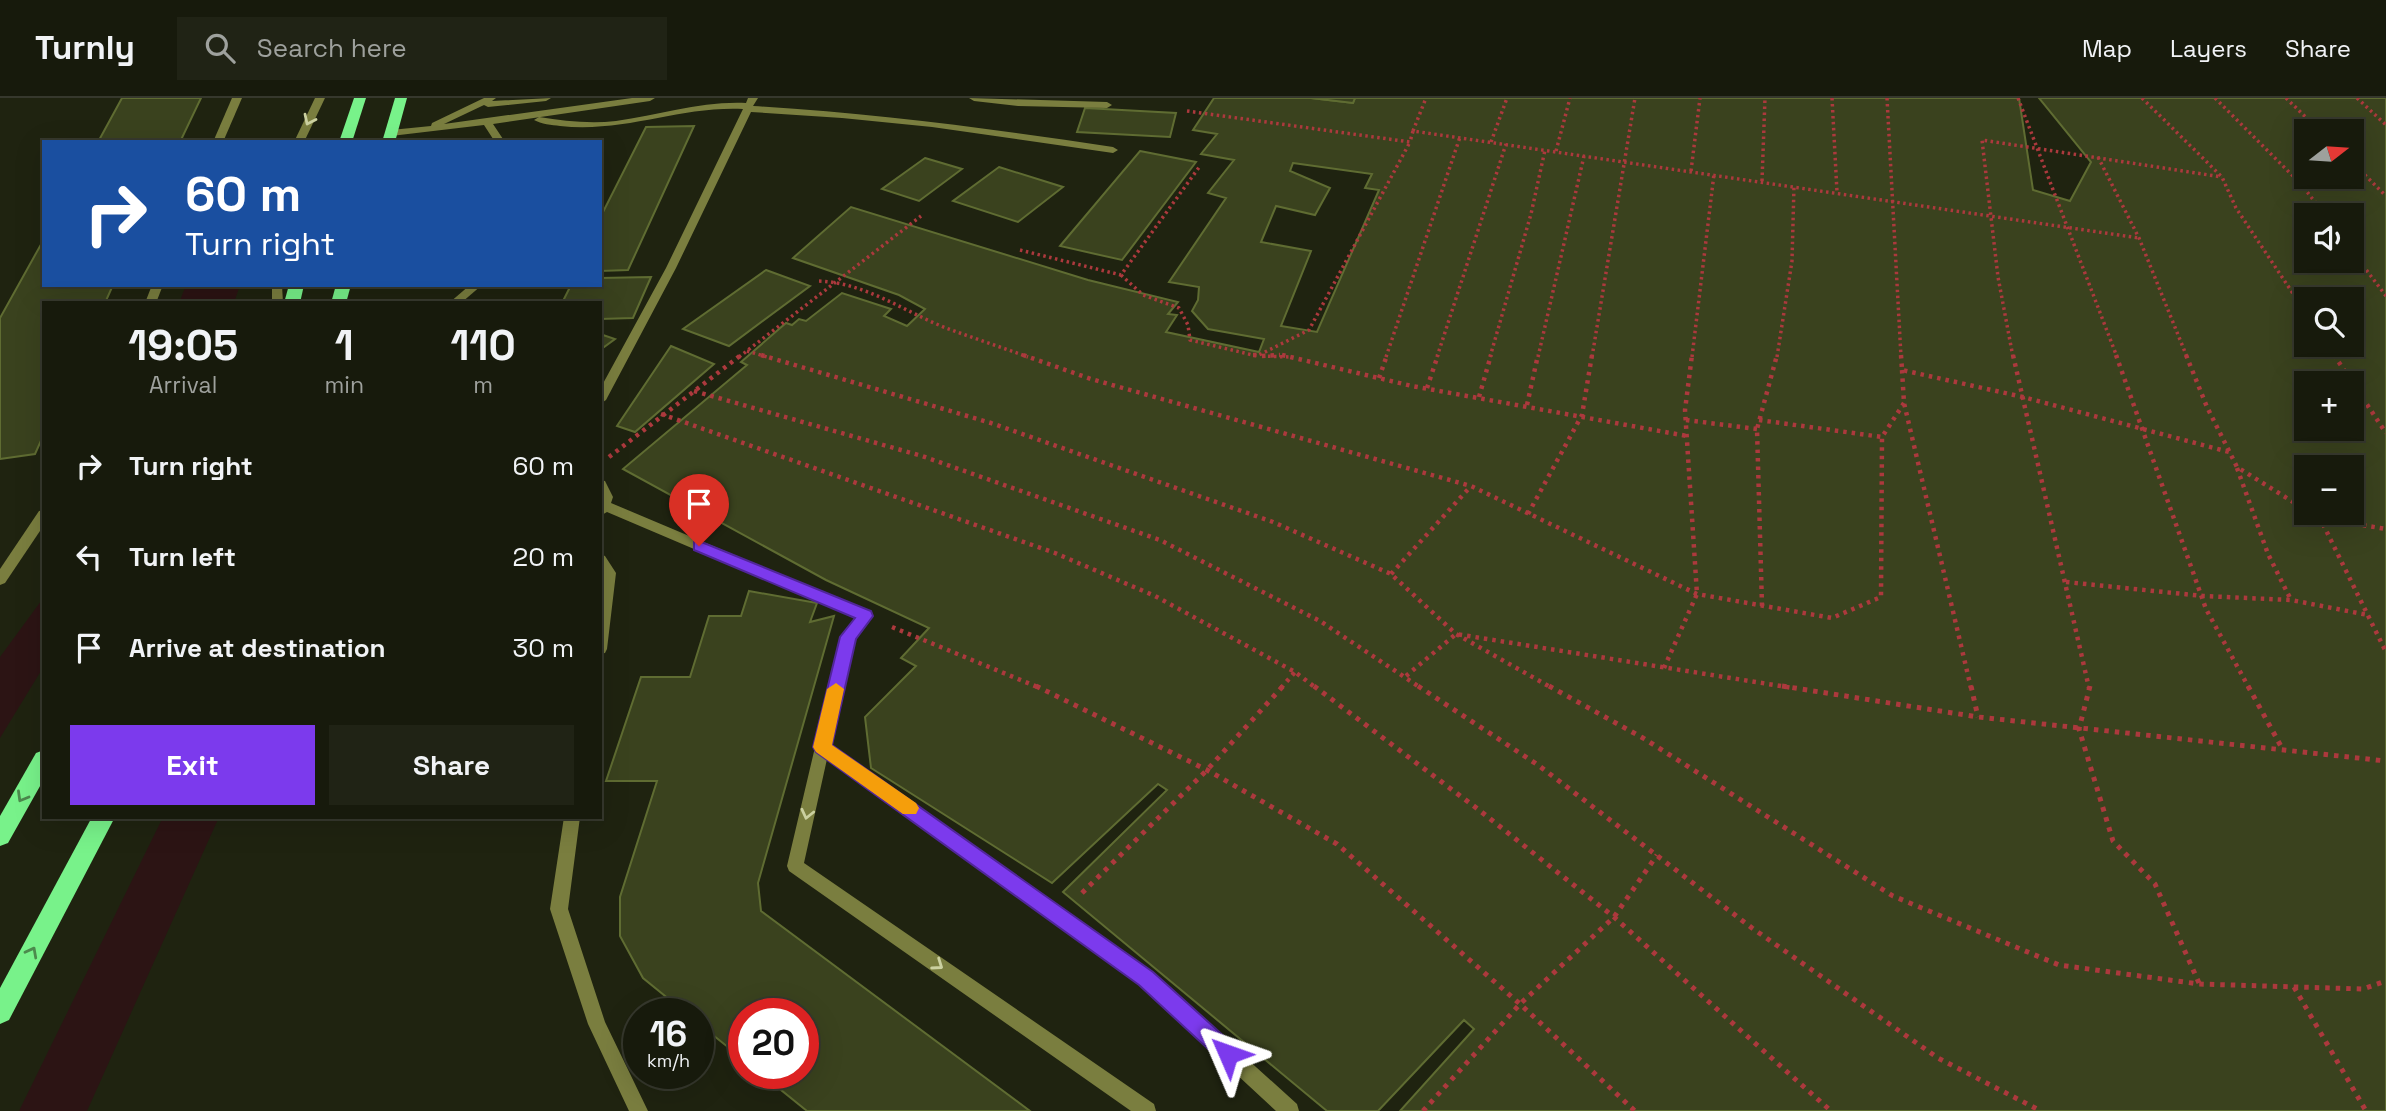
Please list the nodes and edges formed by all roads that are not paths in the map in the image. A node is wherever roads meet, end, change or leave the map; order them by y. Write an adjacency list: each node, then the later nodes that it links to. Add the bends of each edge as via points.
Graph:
1 (237, 98): 18 (lane)
2 (320, 98): 19 (lane, one-way to 19)
3 (360, 98): 20 (highway)
4 (401, 98): 17 (highway)
5 (520, 98): 11 (lane)
6 (547, 98): 11 (lane)
7 (602, 98): 14 (lane)
8 (650, 98): 14 (lane)
9 (687, 98): 14 (lane, via 624,113)
10 (974, 98): 13 (lane)
11 (489, 101): 16 (lane)
12 (751, 104): 14 (lane, via 712,103 612,124); 22 (lane, via 927,121); 25 (lane)
13 (1107, 105)
14 (549, 117): 15 (lane)
15 (488, 122): 16 (lane); 21 (lane)
16 (425, 129): 17 (lane)
17 (389, 137)
18 (219, 140)
19 (300, 140)
20 (346, 140)
21 (499, 140)
22 (1113, 150)
23 (474, 287): 24 (lane)
24 (457, 301)
25 (602, 396)
26 (602, 487): 27 (lane, via 607,496)
27 (602, 510): 32 (lane, via 865,616 848,637)
28 (42, 517): 30 (lane)
29 (602, 562): 31 (lane, via 609,573)
30 (0, 580)
31 (602, 632)
32 (822, 747): 39 (lane, one-way to 39, via 795,866); 40 (lane, via 1146,979)
33 (42, 762): 36 (highway, one-way to 36)
34 (103, 819): 37 (highway, one-way to 34)
35 (572, 819): 38 (lane, via 559,909 597,1024)
36 (0, 836)
37 (0, 1012)
38 (639, 1111)
39 (1147, 1111)
40 (1290, 1111)

